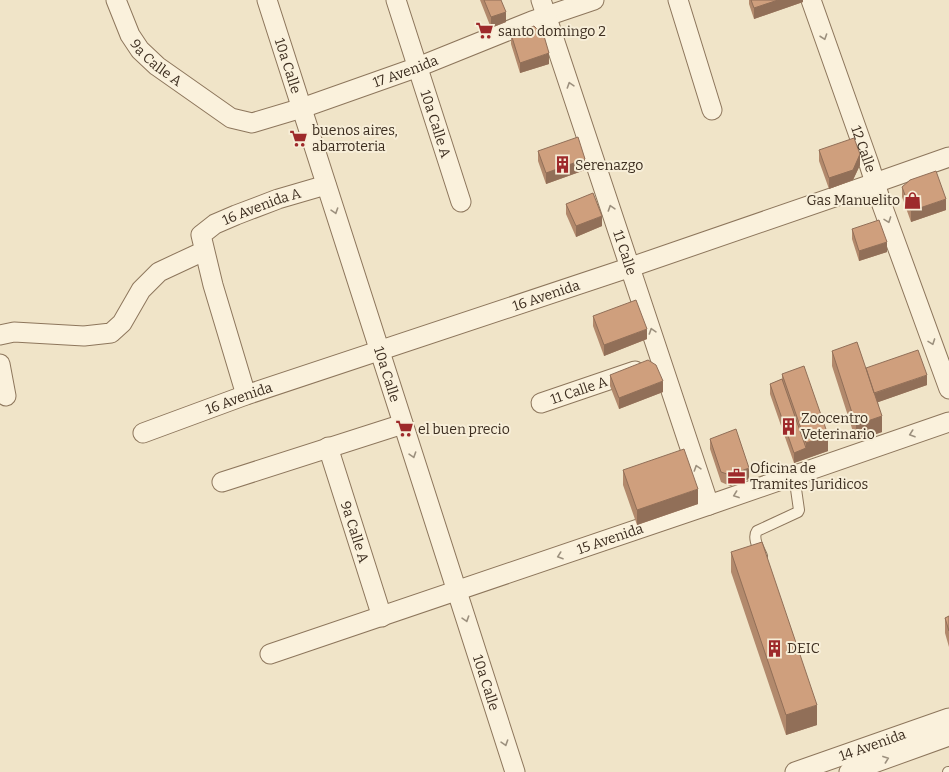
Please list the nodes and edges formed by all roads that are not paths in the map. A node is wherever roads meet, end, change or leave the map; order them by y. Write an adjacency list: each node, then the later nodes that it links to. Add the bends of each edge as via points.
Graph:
1 (116, 0): 9 (street, 9a Calle A, via 130,35 140,50 157,66)
2 (267, 0): 10 (street, 10a Calle)
3 (396, 0): 8 (street, 10a Calle A)
4 (594, 0): 7 (street, 17 Avenida)
5 (678, 0): 11 (street)
6 (811, 0): 13 (street, 12 Calle, one-way to 13)
7 (544, 8): 8 (street, 17 Avenida); 17 (street, 11 Calle, one-way to 7)
8 (418, 67): 10 (street, 17 Avenida); 15 (street, 10a Calle A)
9 (216, 107): 10 (street, 17 Avenida, via 231,118 252,123)
10 (302, 108): 14 (street, 10a Calle)
11 (712, 110)
12 (949, 157): 13 (street, 16 Avenida)
13 (875, 183): 17 (street, 16 Avenida); 22 (street, 12 Calle, one-way to 22)
14 (326, 185): 16 (street, 16 Avenida A, via 278,199 215,224); 19 (street, 10a Calle, one-way to 19)
15 (461, 202)
16 (203, 243): 18 (street, 16 Avenida A, via 159,272 141,290 122,323 111,333 84,336 14,332); 23 (street, via 212,285)
17 (631, 267): 19 (street, 16 Avenida); 20 (street, 11 Calle, one-way to 17)
18 (0, 335)
19 (380, 351): 23 (street, 16 Avenida); 27 (street, 10a Calle)
20 (662, 361): 25 (street, 11 Calle A); 32 (street, 11 Calle, one-way to 20)
21 (0, 364): 24 (street)
22 (949, 389)
23 (246, 395): 28 (street, 16 Avenida)
24 (6, 396)
25 (541, 403)
26 (949, 422): 30 (street, 15 Avenida, one-way to 30)
27 (403, 424): 29 (street); 34 (street, 10a Calle, one-way to 34)
28 (143, 433)
29 (328, 447): 31 (street); 35 (street, 9a Calle A)
30 (794, 475): 32 (street, 15 Avenida, one-way to 32); 33 (lane, via 798,512 755,534)
31 (222, 482)
32 (709, 505): 34 (street, 15 Avenida, one-way to 34)
33 (766, 567)
34 (457, 591): 35 (street, 15 Avenida); 39 (street, 10a Calle, one-way to 39)
35 (382, 617): 36 (street, 15 Avenida)
36 (270, 654)
37 (949, 718): 40 (street, 14 Avenida)
38 (949, 736): 41 (street, 14 Avenida, one-way to 38)
39 (515, 772)
40 (795, 772)
41 (849, 772)

